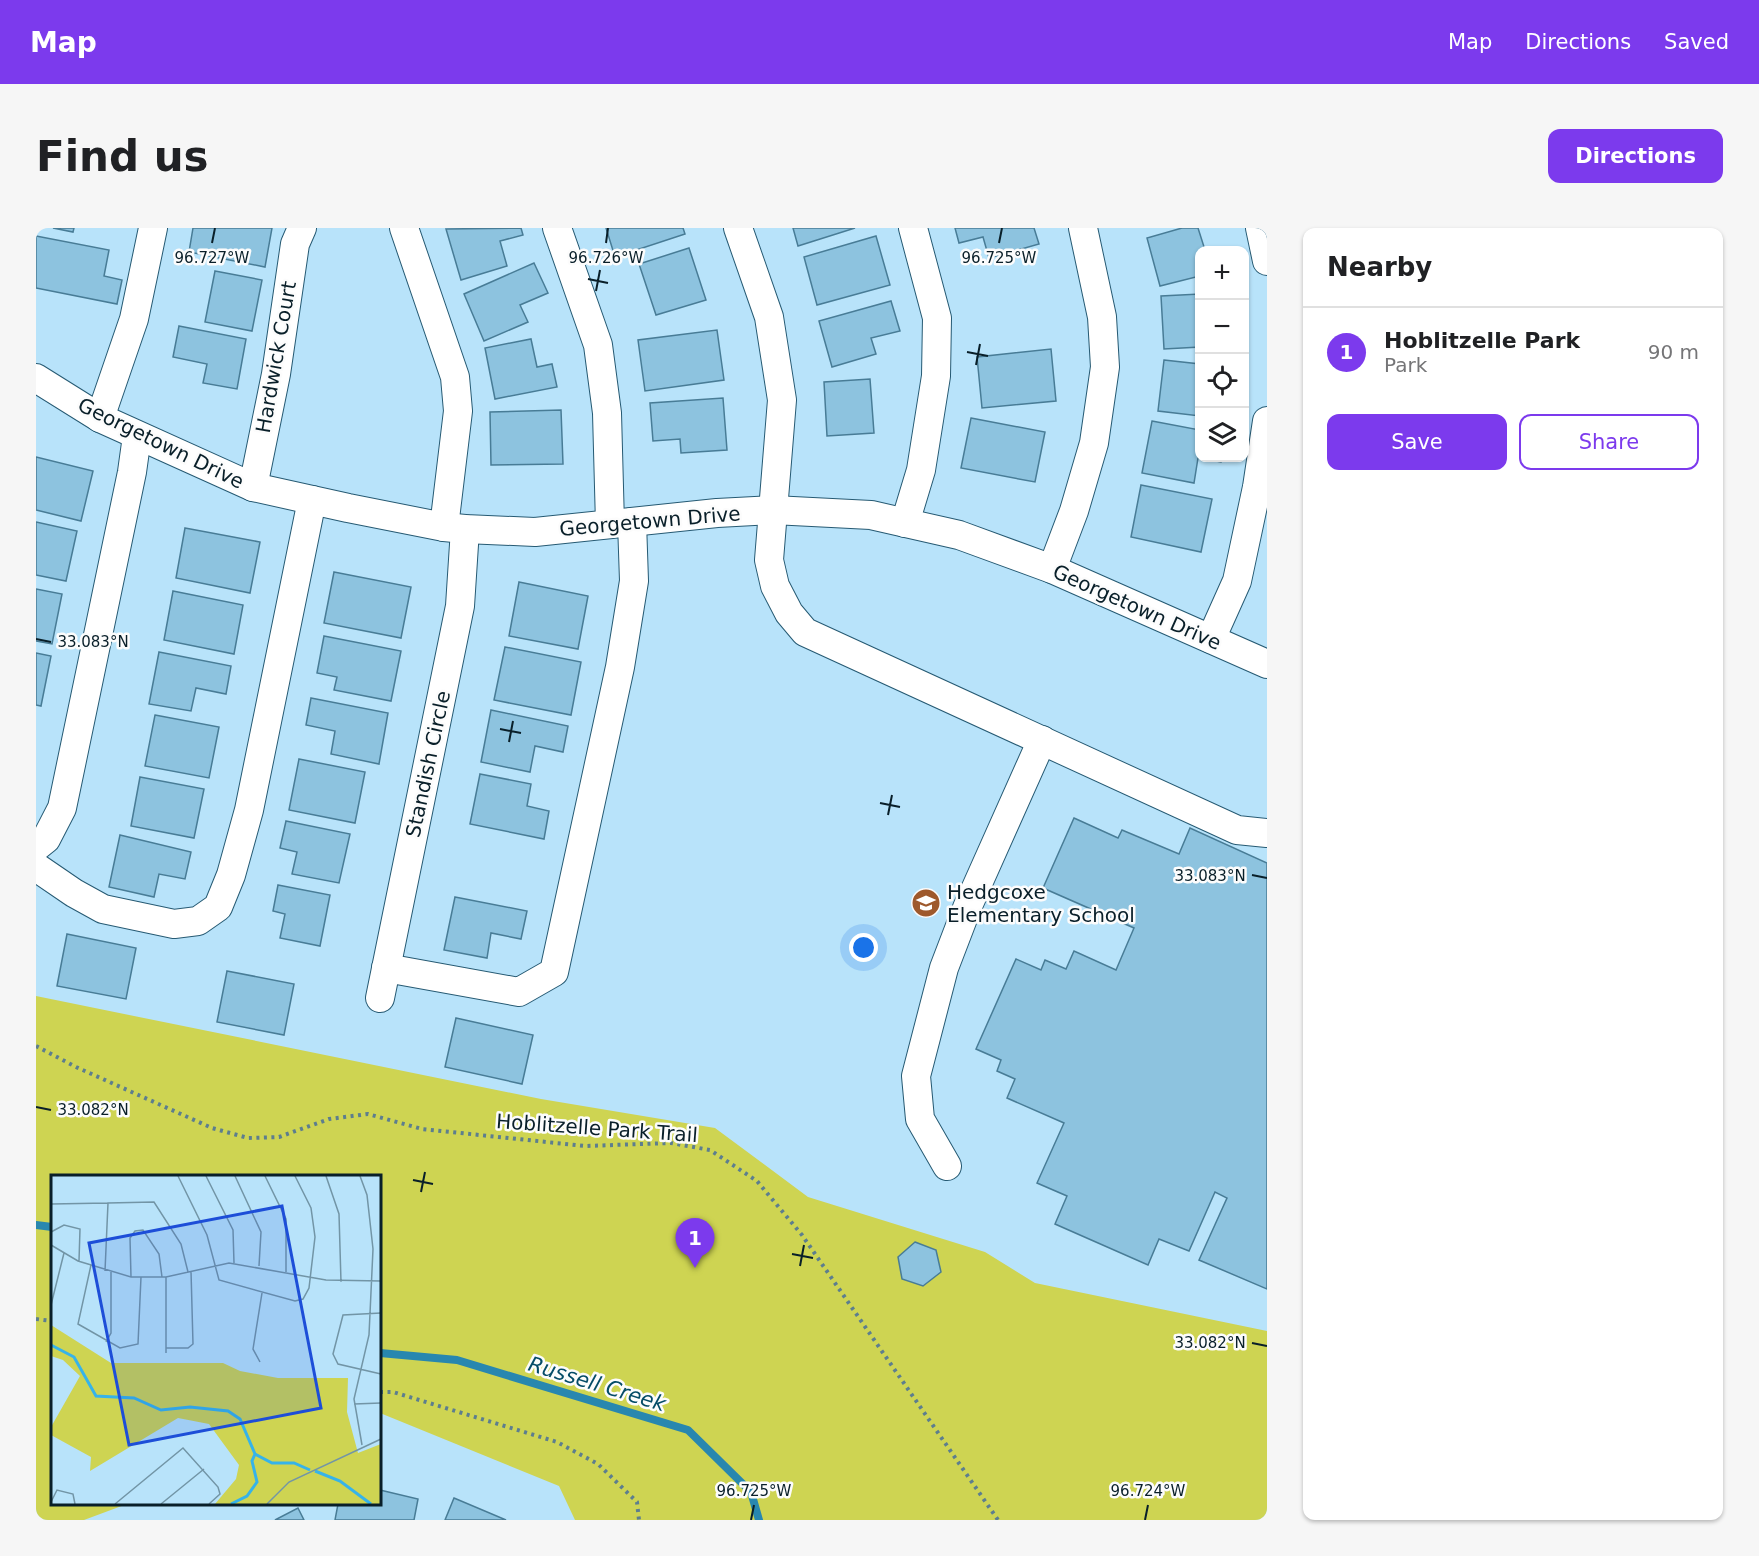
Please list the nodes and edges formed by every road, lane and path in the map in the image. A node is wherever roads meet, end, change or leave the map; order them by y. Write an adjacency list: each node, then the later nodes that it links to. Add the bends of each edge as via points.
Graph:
1 (153, 228): 11 (street, via 134,319)
2 (302, 228): 14 (street, Hardwick Court, via 295,244 276,374)
3 (404, 228): 19 (street, via 455,377 458,411)
4 (556, 228): 17 (street, via 598,345)
5 (738, 228): 16 (street, via 769,317 782,400)
6 (913, 228): 18 (street, via 937,318 936,376 921,470)
7 (1083, 228): 20 (street, via 1102,317 1105,367 1094,443)
8 (1260, 228): 9 (street)
9 (1267, 261)
10 (36, 378): 11 (street, Georgetown Drive)
11 (100, 418): 13 (street, Georgetown Drive)
12 (1267, 422): 21 (street, via 1237,582)
13 (137, 436): 14 (street, Georgetown Drive); 25 (street, via 63,808 46,839)
14 (253, 487): 15 (street, Georgetown Drive)
15 (312, 500): 19 (street, Georgetown Drive); 26 (street, via 249,810 218,907 198,921 174,924 103,909)
16 (773, 510): 17 (street, Georgetown Drive); 18 (street, Georgetown Drive, via 871,515); 23 (street, via 769,560 775,586 789,613 805,632)
17 (621, 523): 19 (street, Georgetown Drive, via 535,532); 27 (street, via 634,581 620,667 554,972 519,992)
18 (906, 523): 20 (street, Georgetown Drive, via 959,535)
19 (454, 528): 27 (street, Standish Circle, via 460,606)
20 (1052, 569): 21 (street, Georgetown Drive)
21 (1211, 639): 22 (street, Georgetown Drive)
22 (1267, 664)
23 (1042, 741): 24 (street, via 1237,830); 30 (street, via 944,968 916,1076 920,1119)
24 (1267, 833)
25 (36, 847)
26 (36, 867)
27 (386, 969): 28 (street, Standish Circle)
28 (380, 998)
29 (36, 1046): 35 (path, Hoblitzelle Park Trail, via 212,1128 248,1138 279,1137 328,1119 368,1114 422,1130 585,1146 671,1143 710,1150 757,1181 802,1235)
30 (946, 1166)
31 (36, 1319): 32 (path)
32 (51, 1322)
33 (381, 1392): 34 (path, via 393,1392 557,1442 598,1464 637,1502)
34 (639, 1520)
35 (998, 1520)

